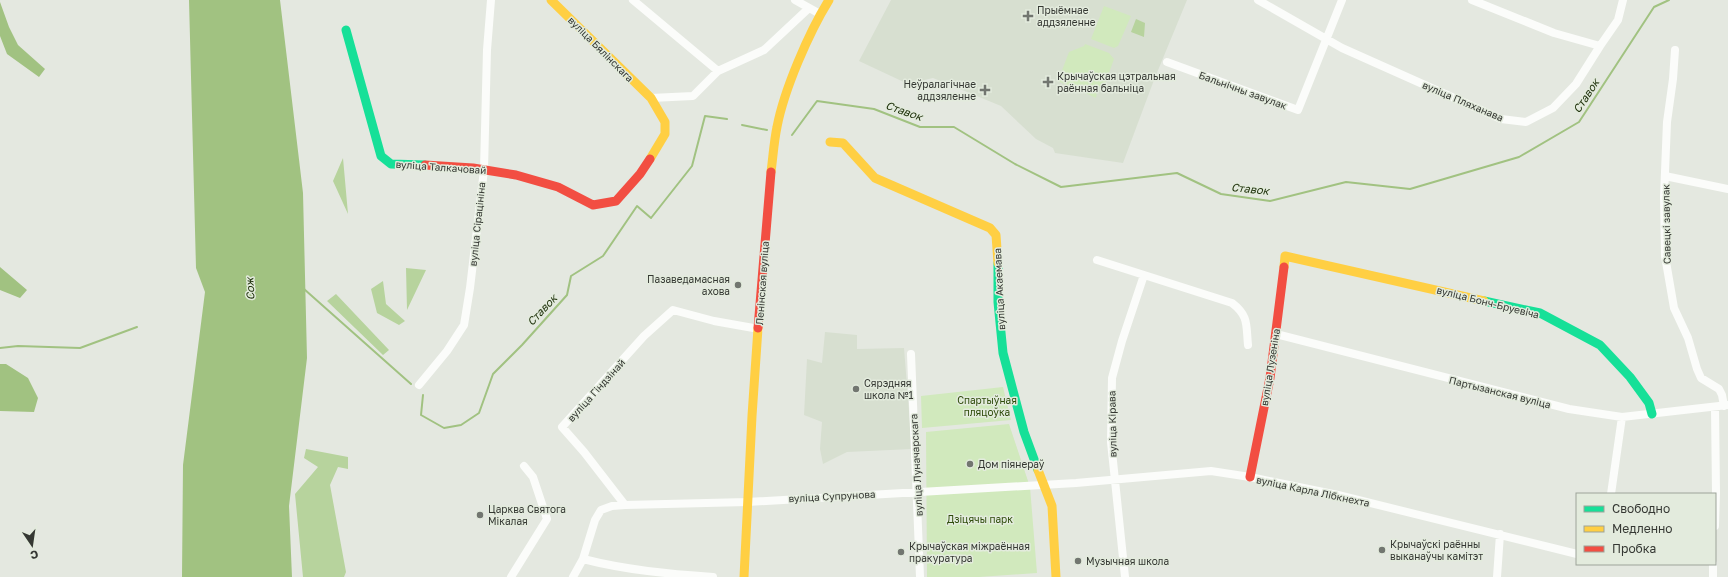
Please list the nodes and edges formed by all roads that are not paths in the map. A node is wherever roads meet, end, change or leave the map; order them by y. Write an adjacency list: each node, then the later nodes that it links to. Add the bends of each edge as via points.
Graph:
1 (491, 0): 21 (street, вуліца Сірацініна)
2 (551, 0): 18 (street, вуліца Бялінскага)
3 (633, 0): 17 (street)
4 (795, 0): 10 (street)
5 (829, 0): 11 (street, Ленінская вуліца)
6 (1258, 0): 13 (street, вуліца Пляханава)
7 (1342, 0): 13 (street, Бальнічны завулак)
8 (1472, 0): 14 (street, via 1554,33)
9 (1623, 0): 14 (street, вуліца Пляханава, via 1618,20)
10 (809, 8): 11 (street); 17 (street, via 764,50)
11 (820, 14): 27 (street, Ленінская вуліца, via 790,83 777,126 769,184)
12 (346, 30): 21 (street, вуліца Талкачовай, via 381,156 391,164)
13 (1327, 39): 14 (street, вуліца Пляханава, via 1501,119 1526,122 1558,103 1576,84); 16 (street, Бальнічны завулак, via 1298,110)
14 (1600, 46)
15 (1675, 50): 22 (street, Савецкі завулак, via 1667,122)
16 (1167, 62)
17 (718, 71): 18 (street, via 693,96)
18 (651, 98): 19 (street, вуліца Бялінскага, via 665,122)
19 (665, 134): 21 (street, вуліца Талкачовай, via 640,174 616,201 593,205 539,180)
20 (830, 142): 39 (street, вуліца Акаемава, via 843,143 875,178 990,228 996,235 1003,353 1024,432)
21 (484, 170): 31 (street, вуліца Сірацініна, via 464,325)
22 (1665, 176): 23 (street); 32 (street, Савецкі завулак, via 1665,256 1674,308 1688,338 1697,369 1702,378 1719,389)
23 (1728, 189)
24 (1285, 256): 28 (street, вуліца Лузеніна); 34 (street, вуліца Бонч-Бруевіча, via 1540,313 1600,345 1630,377 1649,403)
25 (1098, 260): 26 (street)
26 (1144, 274): 29 (street, via 1232,303 1246,318); 38 (street, вуліца Кірава, via 1112,378 1111,442)
27 (759, 329): 43 (street, Ленінская вуліца); 44 (street, вуліца Гіндзінай, via 673,310 644,336 562,428)
28 (1276, 334): 35 (street, Партызанская вуліца, via 1569,409); 37 (street, вуліца Лузеніна)
29 (1248, 345)
30 (911, 354): 40 (street, вуліца Луначарскага)
31 (419, 385)
32 (1726, 406): 33 (street, Партызанская вуліца)
33 (1715, 408): 34 (street, Партызанская вуліца); 42 (street)
34 (1652, 414): 35 (street, Партызанская вуліца)
35 (1622, 417): 41 (street)
36 (524, 466): 49 (street, via 533,477 547,519)
37 (1250, 477): 38 (street, вуліца Карла Лібкнехта, via 1211,471); 45 (street, вуліца Карла Лібкнехта, via 1338,495)
38 (1114, 480): 39 (street, вуліца Карла Лібкнехта); 55 (street, вуліца Кірава)
39 (1044, 484): 40 (street, вуліца Супрунова); 54 (street, вуліца Акаемава, via 1052,506)
40 (918, 491): 43 (street, вуліца Супрунова); 53 (street, вуліца Луначарскага)
41 (1611, 493)
42 (1716, 493)
43 (747, 502): 44 (street, вуліца Супрунова); 52 (street, Ленінская вуліца)
44 (625, 505): 47 (street, via 601,510 595,520)
45 (1500, 534): 46 (street, вуліца Карла Лібкнехта); 56 (street)
46 (1576, 554)
47 (584, 559): 50 (street); 51 (street, via 610,566)
48 (1713, 565): 57 (street)
49 (511, 577)
50 (573, 577)
51 (713, 577)
52 (744, 577)
53 (920, 577)
54 (1056, 577)
55 (1125, 577)
56 (1497, 577)
57 (1713, 577)

